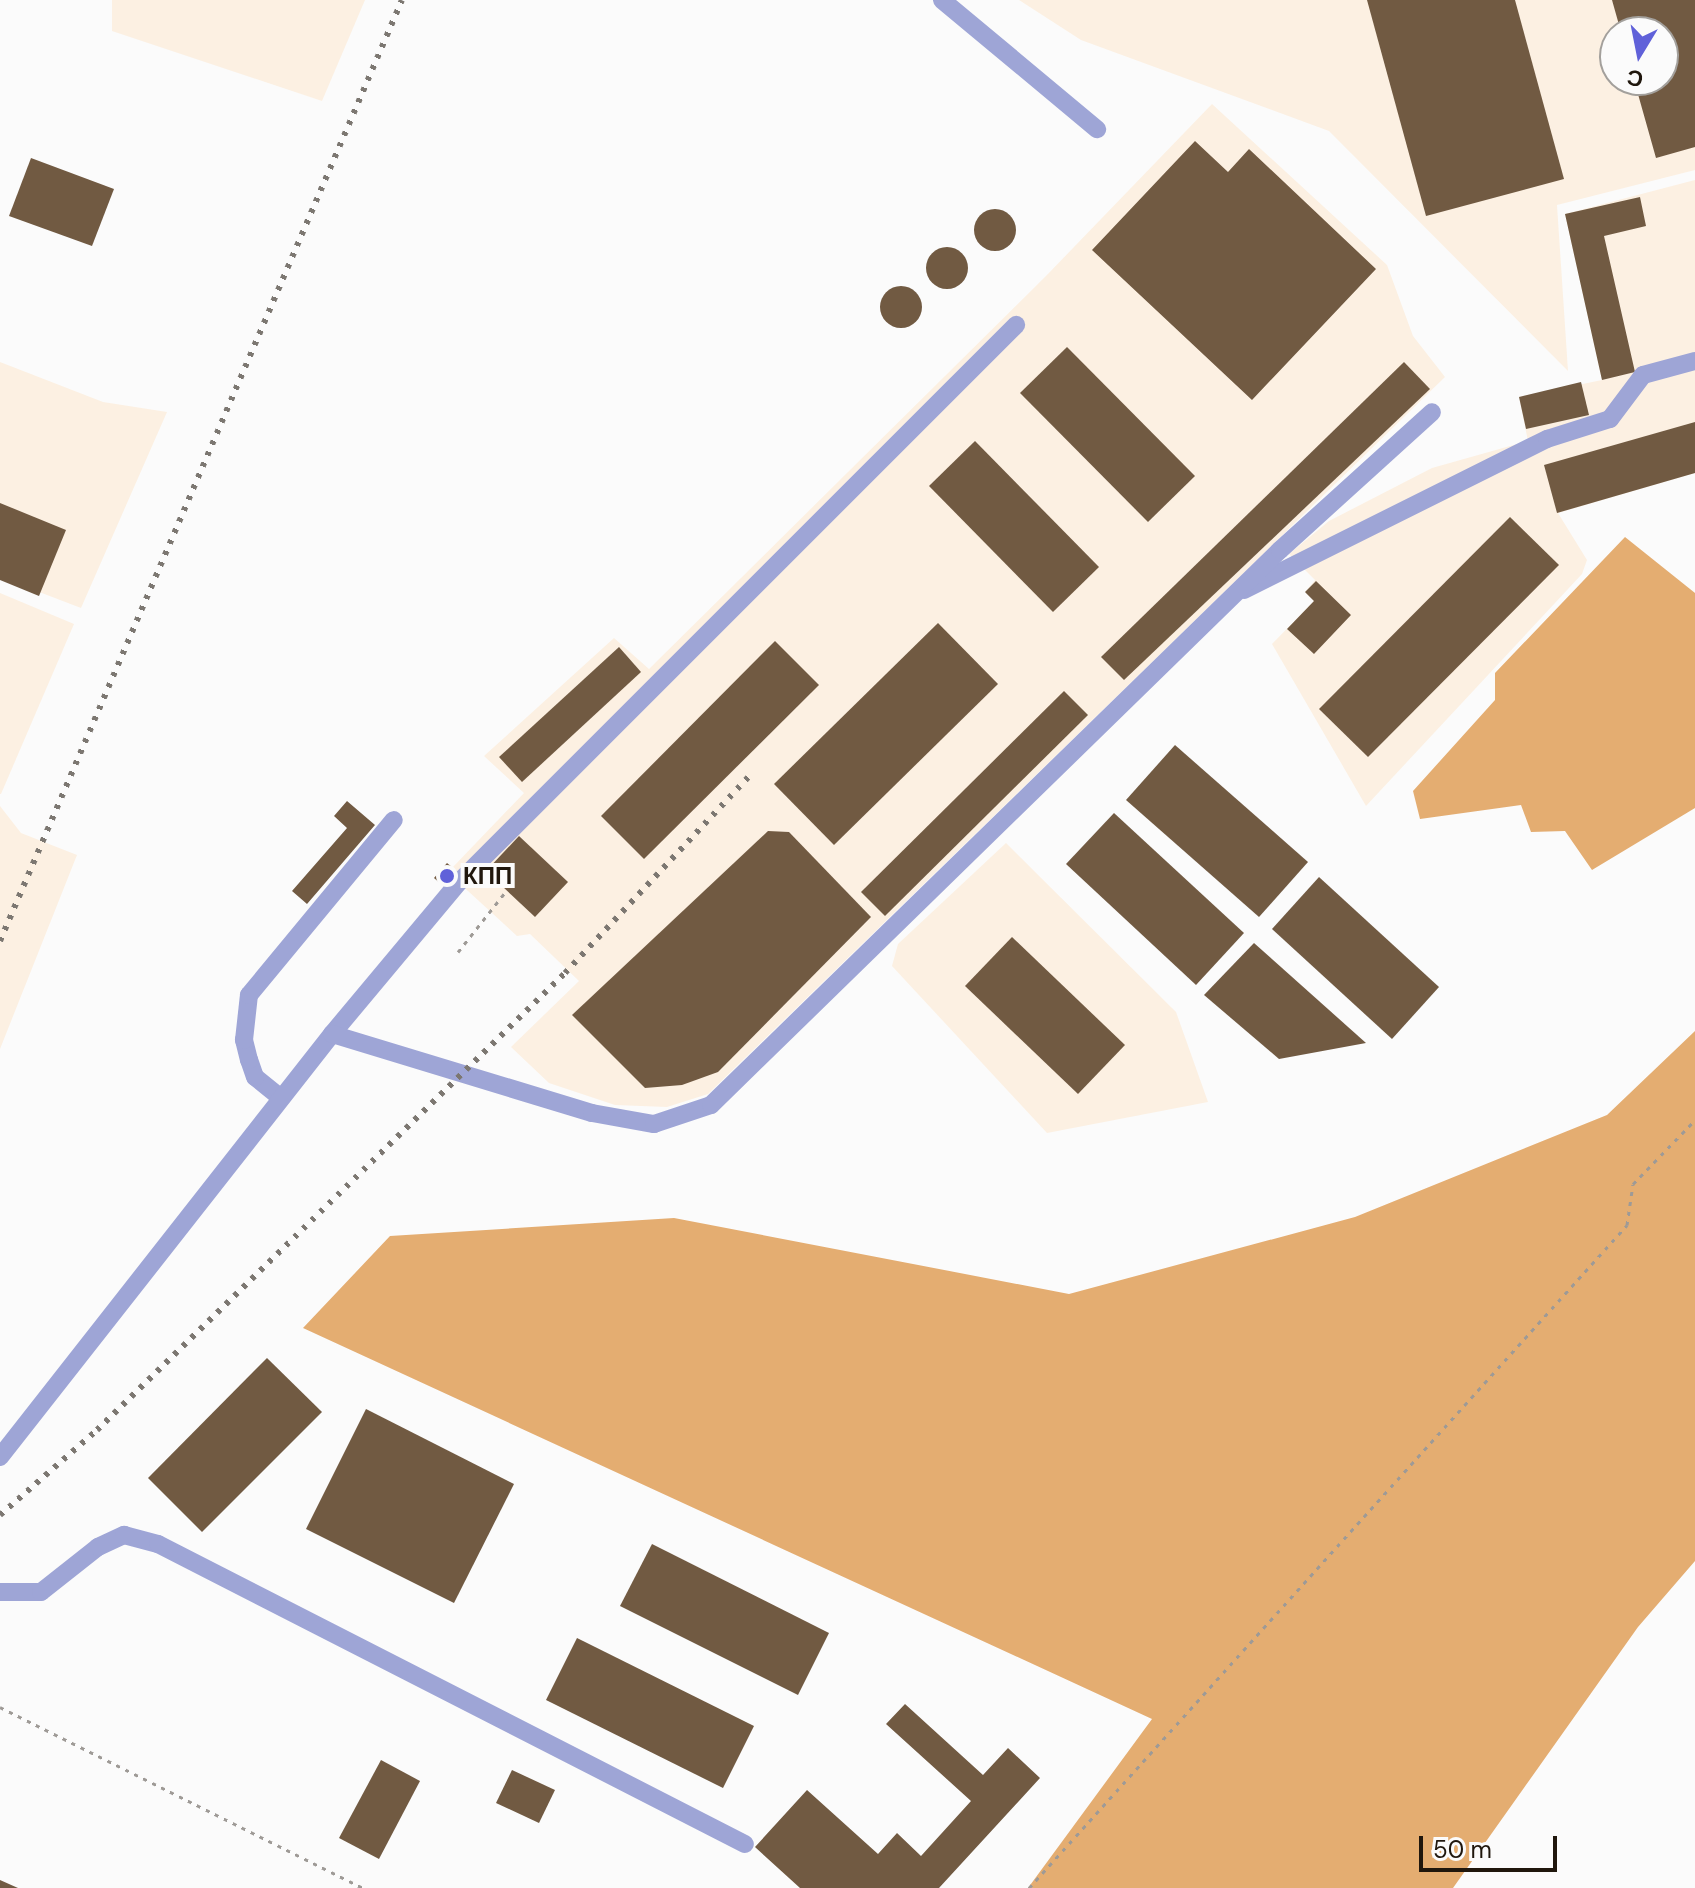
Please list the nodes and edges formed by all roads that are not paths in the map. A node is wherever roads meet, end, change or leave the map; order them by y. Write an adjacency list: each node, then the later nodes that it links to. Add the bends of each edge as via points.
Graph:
1 (942, 0): 2 (lane)
2 (1097, 129)
3 (1016, 325): 8 (lane, via 459,882)
4 (1695, 361): 6 (lane, via 1643,375 1610,419 1547,439)
5 (1432, 412): 6 (lane)
6 (1234, 594): 8 (lane, via 711,1105 654,1124 592,1113)
7 (394, 820): 9 (lane, via 249,995 244,1028 249,1060 255,1077)
8 (332, 1034): 9 (lane)
9 (281, 1098): 10 (lane)
10 (0, 1457)
11 (0, 1592): 12 (lane, via 41,1592 98,1547 124,1535 158,1544)
12 (745, 1844)

